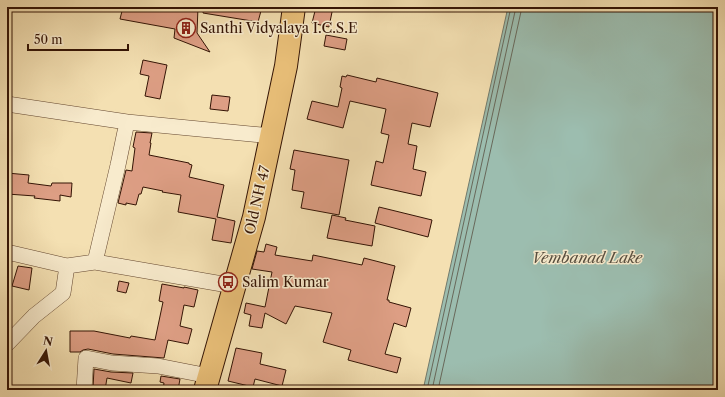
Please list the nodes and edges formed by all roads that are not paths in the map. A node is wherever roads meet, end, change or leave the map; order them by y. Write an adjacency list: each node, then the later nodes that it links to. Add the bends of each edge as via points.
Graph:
1 (294, 7): 4 (main road, Old NH 47, via 286,66)
2 (7, 104): 3 (street)
3 (126, 122): 4 (street); 6 (street)
4 (272, 136): 8 (main road, Old NH 47, via 254,217)
5 (7, 252): 7 (street)
6 (95, 262): 7 (street); 8 (street)
7 (67, 266): 9 (street, via 63,293 34,316)
8 (234, 286): 10 (main road, Old NH 47)
9 (7, 344)
10 (207, 383): 11 (street, via 158,366 112,363 86,358)
11 (84, 390)

